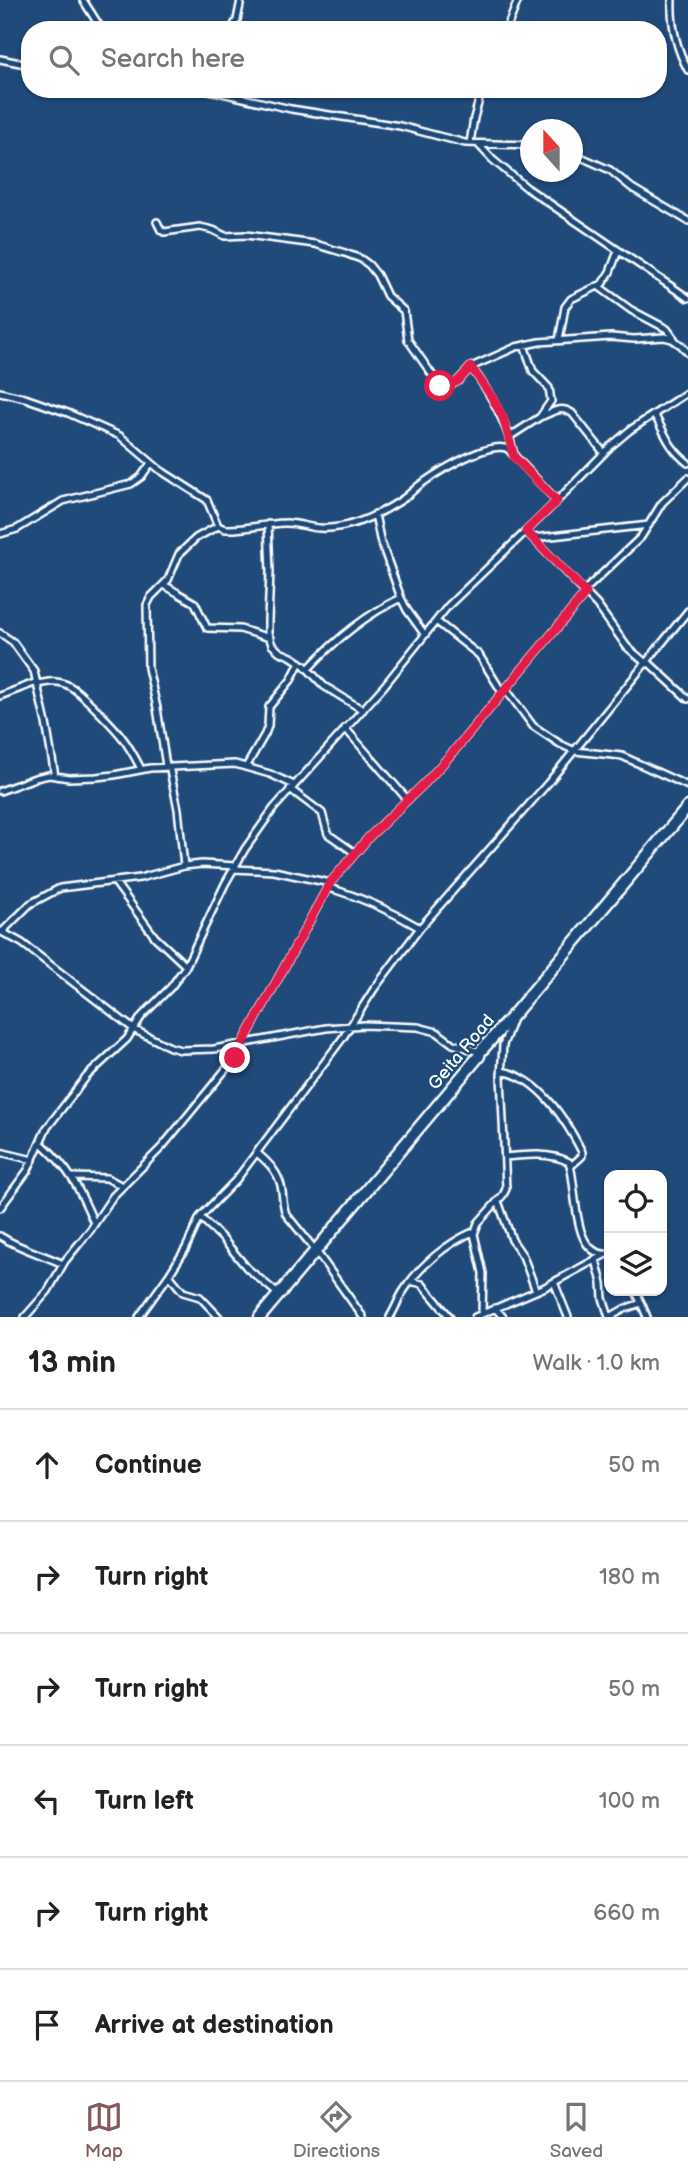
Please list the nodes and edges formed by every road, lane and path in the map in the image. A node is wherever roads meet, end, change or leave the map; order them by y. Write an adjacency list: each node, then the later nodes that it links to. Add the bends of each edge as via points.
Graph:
1 (83, 0): 5 (street)
2 (241, 0): 6 (street)
3 (518, 0): 7 (street)
4 (672, 0): 10 (street, via 676,40)
5 (96, 21)
6 (236, 21)
7 (510, 21)
8 (0, 59): 9 (street)
9 (21, 63)
10 (688, 70)
11 (244, 98): 13 (street)
12 (479, 98): 13 (street)
13 (470, 143): 14 (street)
14 (478, 144): 15 (street); 19 (street, via 527,188)
15 (520, 145)
16 (583, 158): 17 (street, via 610,170)
17 (688, 221)
18 (157, 222): 26 (street, via 164,232 200,228 225,236 315,244 361,259 373,269 387,296 404,311 408,340 440,386 452,386)
19 (618, 251): 20 (street); 21 (street)
20 (598, 286): 22 (street, via 571,299 565,307); 23 (street, via 667,330)
21 (688, 298)
22 (559, 340): 23 (street, via 664,337); 24 (street)
23 (677, 343): 25 (street)
24 (524, 345): 26 (street); 30 (street, via 533,371 551,394)
25 (688, 354)
26 (471, 367): 31 (street, via 492,397)
27 (0, 392): 34 (street, via 68,413 120,436)
28 (688, 392): 29 (street)
29 (654, 414): 32 (street); 35 (street, via 668,444)
30 (540, 417): 31 (street); 32 (street, via 566,410)
31 (509, 437): 33 (street)
32 (604, 453): 37 (street)
33 (514, 457): 37 (street); 38 (street, via 504,447 489,448 454,464)
34 (150, 463): 41 (street, via 206,499); 43 (street, via 131,484 63,502)
35 (688, 463)
36 (688, 478): 40 (street, via 662,503)
37 (557, 501): 42 (street)
38 (374, 514): 39 (street, via 330,528); 47 (street)
39 (268, 524): 41 (street, via 233,529); 52 (street)
40 (649, 525): 44 (street); 46 (street)
41 (218, 526): 45 (street, via 179,554)
42 (526, 531): 44 (street); 49 (street)
43 (0, 534)
44 (534, 538): 46 (street)
45 (164, 585): 52 (street, via 195,603 207,628 240,629); 63 (street, via 147,606 147,656)
46 (585, 592): 54 (street, via 626,647); 57 (street)
47 (401, 598): 51 (street); 55 (street, via 340,636)
48 (688, 611): 54 (street)
49 (436, 621): 51 (street); 57 (street, via 479,654)
50 (0, 633): 56 (street, via 26,658)
51 (425, 635): 60 (street)
52 (270, 638): 53 (street, via 276,649)
53 (300, 662): 55 (street); 64 (street, via 269,707 265,734)
54 (648, 663): 59 (street); 62 (street)
55 (308, 669): 60 (street)
56 (38, 683): 58 (street); 65 (street, via 55,681 78,692 120,733); 66 (street)
57 (504, 690): 62 (street, via 533,726); 70 (street)
58 (0, 696)
59 (688, 699)
60 (363, 710): 61 (street)
61 (345, 728): 68 (street); 70 (street)
62 (575, 751): 67 (street, via 622,756); 77 (street)
63 (167, 766): 64 (street); 65 (street); 73 (street)
64 (246, 767): 68 (street)
65 (141, 769): 66 (street, via 114,775)
66 (55, 776): 69 (street)
67 (688, 786)
68 (292, 787): 72 (street, via 319,809 328,834); 74 (street, via 256,831)
69 (0, 791)
70 (407, 799): 72 (street)
71 (688, 807): 80 (highway, Geita Road)
72 (355, 853): 76 (street)
73 (184, 866): 74 (street); 75 (street)
74 (235, 868): 76 (street, via 274,871); 79 (street)
75 (114, 881): 78 (street, via 60,888 44,895); 79 (street, via 155,937)
76 (328, 885): 77 (street); 83 (street)
77 (420, 928): 81 (street)
78 (1, 932): 82 (street, via 22,943)
79 (186, 966): 82 (street)
80 (514, 1014): 84 (highway, Geita Road); 85 (street, via 503,1045)
81 (349, 1026): 83 (street); 84 (street, via 418,1027); 88 (street)
82 (135, 1030): 83 (street, via 181,1050); 86 (street, via 87,1076)
83 (244, 1042): 93 (street, via 162,1147)
84 (480, 1052): 100 (highway, Geita Road)
85 (502, 1071): 89 (street); 91 (street, via 535,1087 552,1104 582,1152)
86 (40, 1143): 90 (street); 92 (street)
87 (0, 1152): 90 (street)
88 (257, 1153): 96 (street); 100 (street, via 278,1176 286,1214)
89 (505, 1157): 91 (street, via 556,1157); 94 (street, via 506,1189)
90 (33, 1160): 95 (street)
91 (571, 1166): 101 (street, via 579,1230 588,1245)
92 (73, 1177): 93 (street, via 107,1178); 97 (street)
93 (122, 1186): 97 (street)
94 (498, 1201): 98 (street); 108 (street)
95 (0, 1208)
96 (200, 1217): 105 (street); 109 (street)
97 (95, 1224): 104 (street)
98 (475, 1231): 106 (street, via 427,1263); 114 (street)
99 (0, 1237): 104 (street)
100 (316, 1251): 109 (highway, Geita Road); 120 (street)
101 (604, 1254)
102 (604, 1256): 103 (street)
103 (596, 1260): 107 (street); 126 (street)
104 (63, 1264): 112 (street)
105 (169, 1275): 117 (street); 118 (street, via 183,1292 200,1297)
106 (411, 1281): 121 (street); 122 (street, via 422,1284)
107 (554, 1282): 108 (street); 125 (street)
108 (536, 1291): 113 (street)
109 (278, 1294): 119 (highway, Geita Road)
110 (638, 1296): 111 (street)
111 (641, 1303): 126 (street); 127 (street)
112 (34, 1308): 115 (street); 116 (street)
113 (495, 1308): 114 (street); 124 (street)
114 (482, 1314): 123 (street)
115 (25, 1317)
116 (34, 1317)
117 (139, 1317)
118 (219, 1317)
119 (260, 1317)
120 (363, 1317)
121 (390, 1317)
122 (450, 1317)
123 (475, 1317)
124 (503, 1317)
125 (568, 1317)
126 (609, 1317)
127 (647, 1317)

